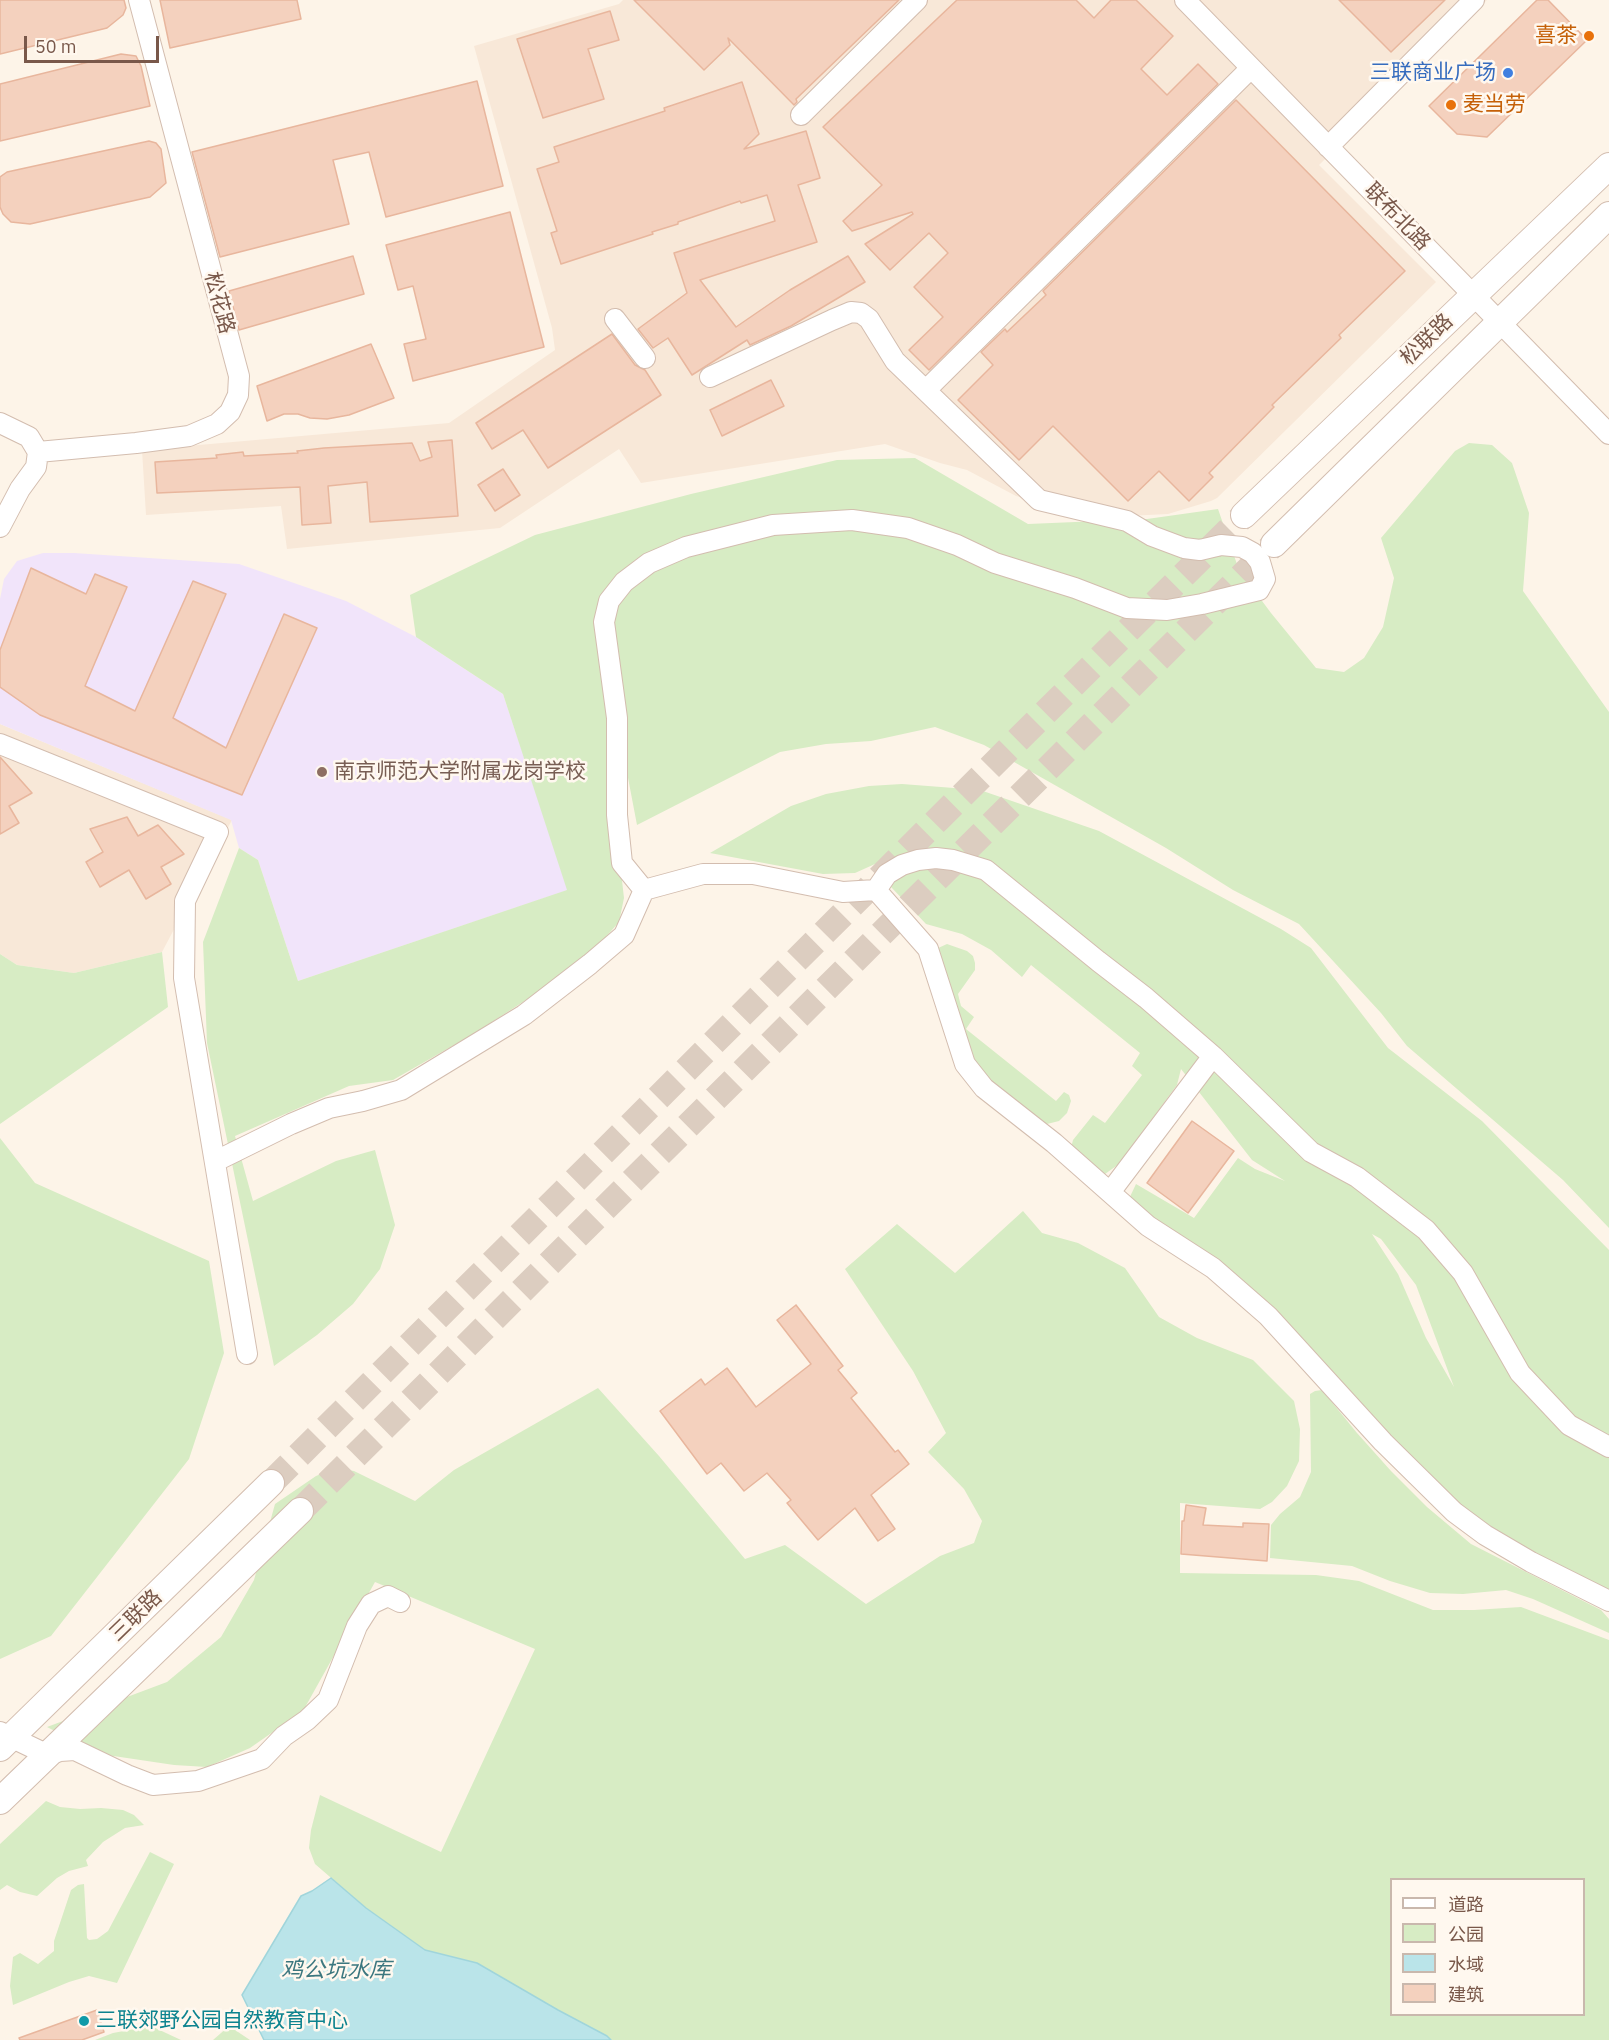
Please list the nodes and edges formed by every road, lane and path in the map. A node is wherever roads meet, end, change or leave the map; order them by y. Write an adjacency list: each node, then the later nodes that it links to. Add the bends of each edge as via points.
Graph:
1 (139, 0): 18 (street, 松花路, via 239,376 238,395 230,412 217,424 189,436)
2 (917, 0): 6 (street)
3 (1185, 0): 5 (street, 联布北路)
4 (1474, 0): 7 (street)
5 (1251, 68): 7 (street, 联布北路); 15 (street)
6 (801, 115)
7 (1328, 147): 10 (street, 联布北路)
8 (1609, 166): 10 (street, 松联路)
9 (1609, 215): 12 (street, 松联路)
10 (1474, 295): 12 (street, 联布北路); 19 (street, 松联路)
11 (615, 319): 13 (street)
12 (1500, 322): 17 (street, 联布北路); 21 (street, 松联路)
13 (645, 358)
14 (710, 377): 15 (street, via 851,312 869,319 896,361)
15 (926, 390): 23 (street, via 1039,500 1127,521 1184,548 1242,547 1260,562 1265,579 1259,590 1167,610 1127,608 995,563 908,528 852,520 773,525 686,547 649,563 624,582 609,601 604,622 617,718 617,815 622,863)
16 (0, 423): 18 (street, via 28,437)
17 (1609, 434)
18 (38, 452): 20 (street, via 36,466)
19 (1244, 515)
20 (0, 527)
21 (1274, 544)
22 (0, 744): 26 (street, via 218,832 185,901 184,978)
23 (644, 890): 24 (street, via 703,874 753,874 843,892); 26 (street, via 624,935 524,1015 400,1090 329,1108)
24 (876, 890): 25 (street, via 887,874 918,860 936,858 986,870); 27 (street, via 928,949 965,1064 974,1077)
25 (1213, 1056): 27 (street); 29 (street, via 1311,1152 1357,1177 1426,1230 1463,1273 1520,1373 1569,1425)
26 (216, 1161): 28 (street)
27 (1110, 1191): 32 (street, via 1148,1226 1213,1268 1268,1316 1383,1442 1454,1512 1531,1562)
28 (247, 1354)
29 (1609, 1447)
30 (271, 1483): 34 (street, 三联路)
31 (300, 1511): 35 (street)
32 (1609, 1601)
33 (400, 1602): 35 (street, via 388,1596 370,1604 357,1626 328,1700 262,1759 198,1781 153,1785 75,1750)
34 (4, 1739): 35 (street)
35 (48, 1755): 36 (street)
36 (0, 1801)

